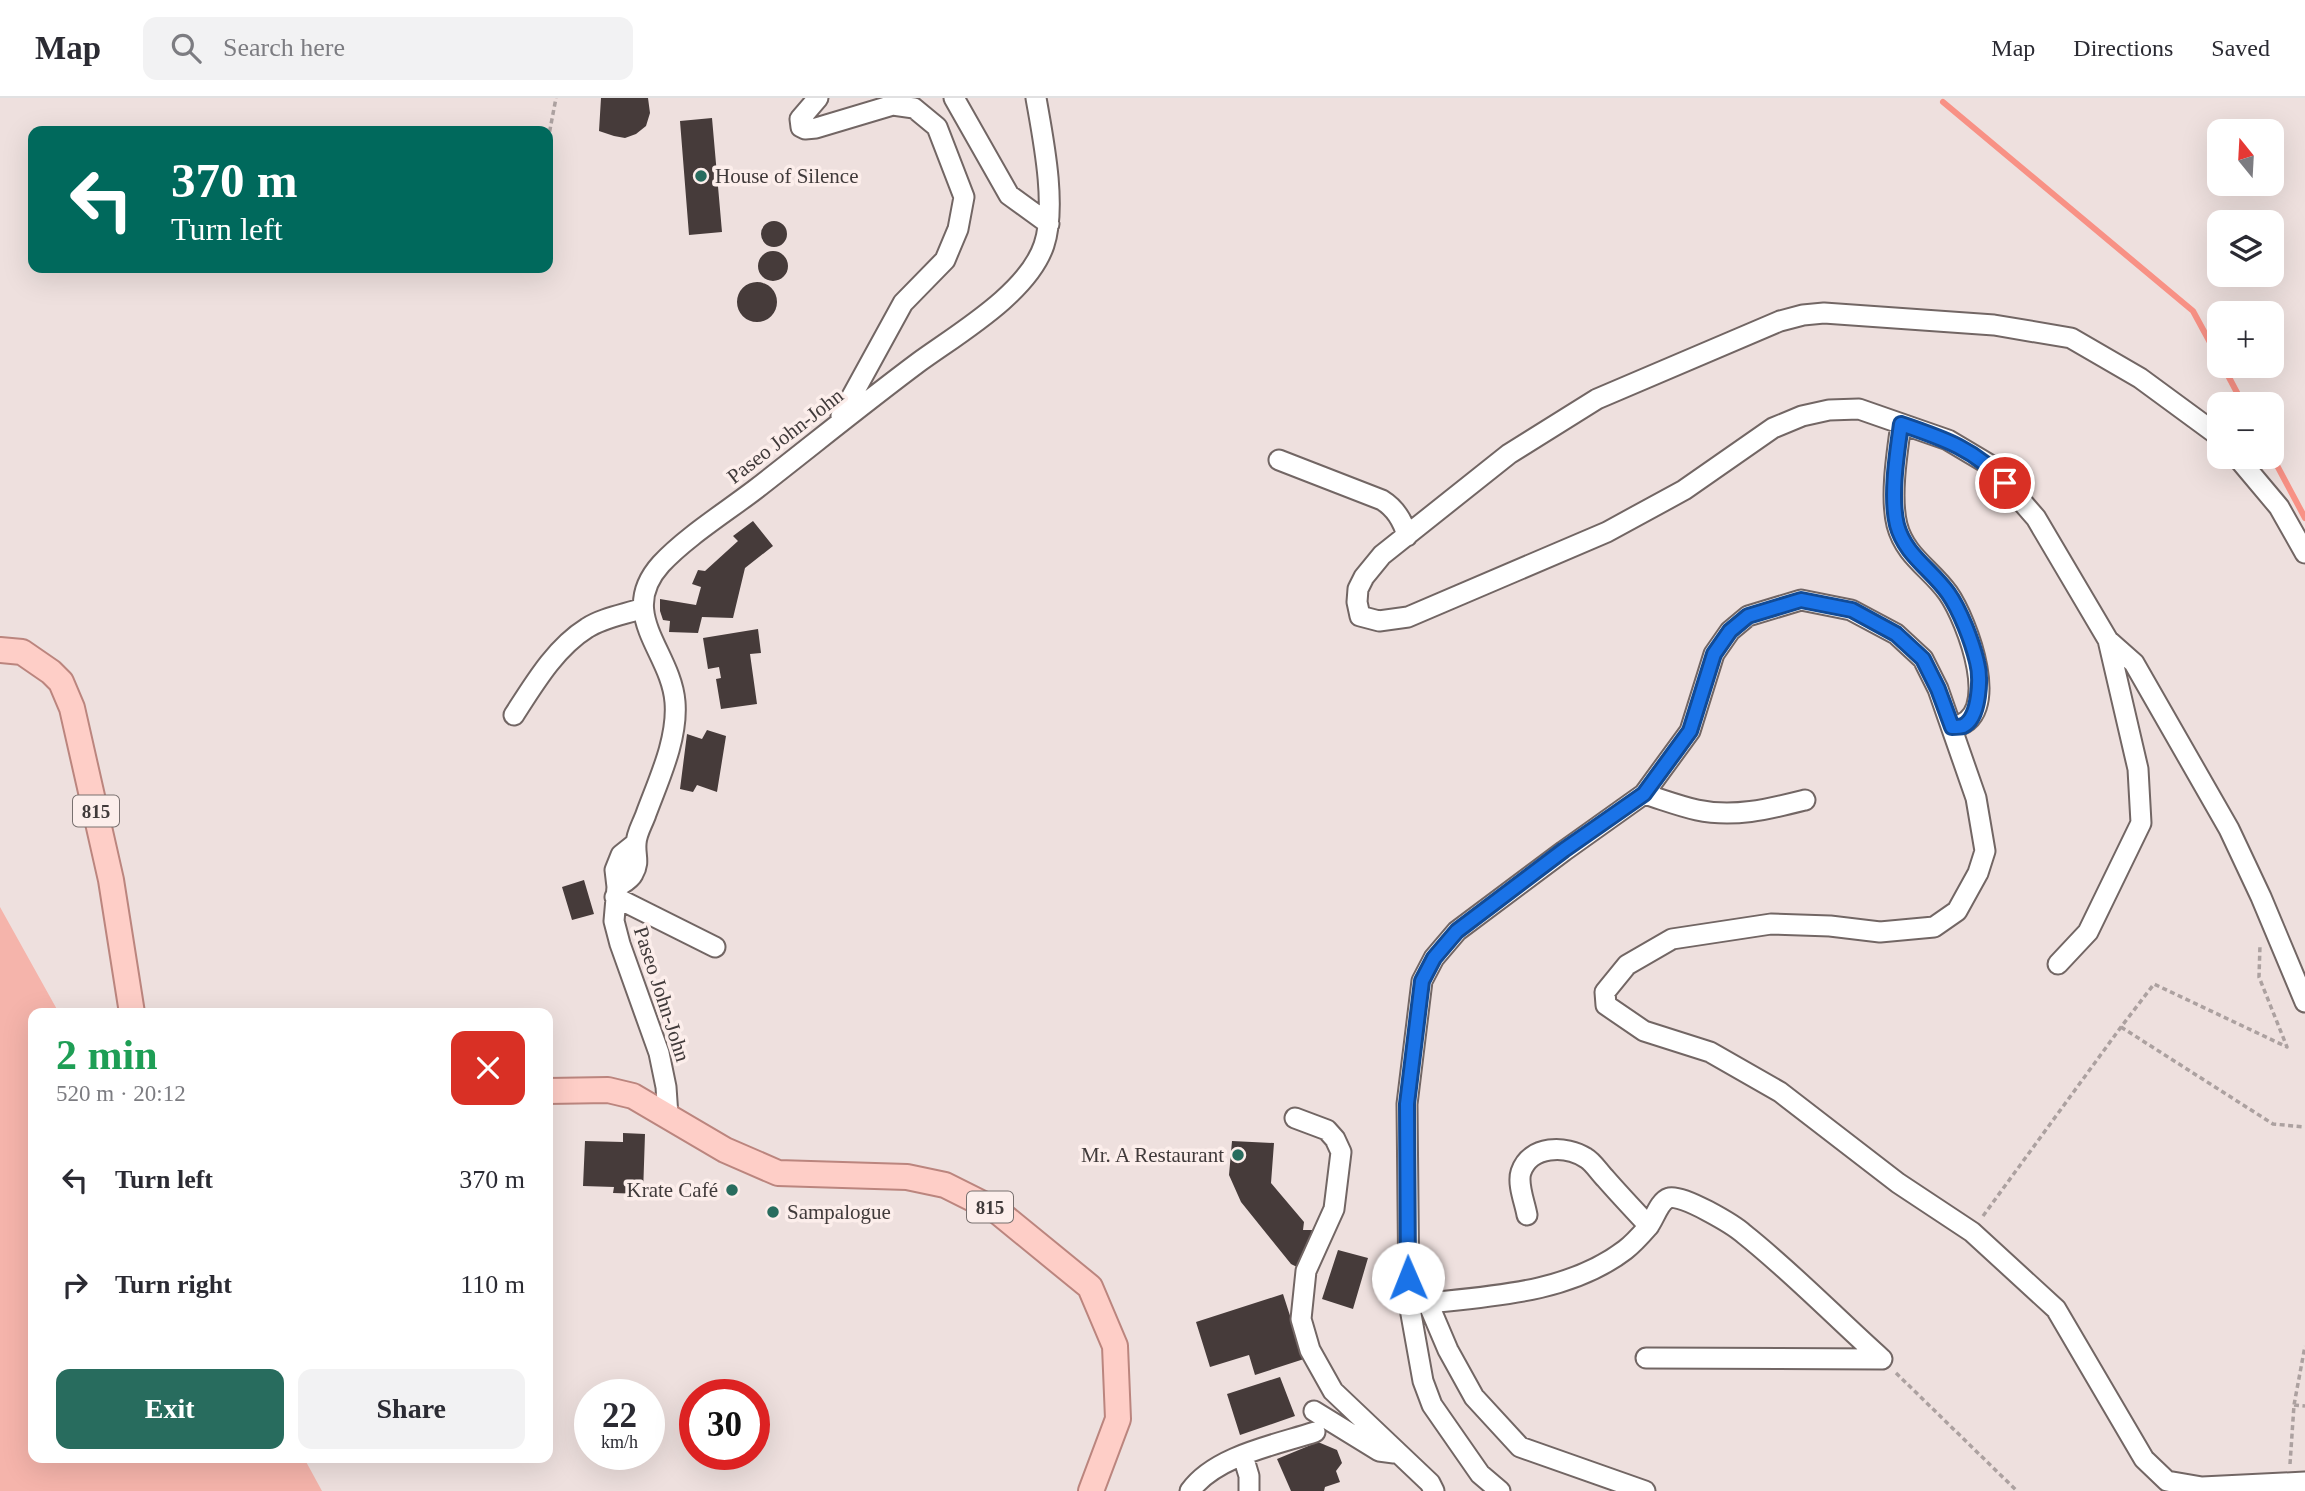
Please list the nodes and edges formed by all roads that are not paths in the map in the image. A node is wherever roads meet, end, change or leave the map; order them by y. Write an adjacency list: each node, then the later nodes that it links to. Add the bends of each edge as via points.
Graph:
1 (818, 98): 5 (street, via 800,119 801,127 816,128 893,105 914,108 937,127 964,197 958,229 944,260 903,303)
2 (954, 98): 4 (street, via 1009,195)
3 (1036, 98): 4 (street, Paseo John-John)
4 (1049, 224): 5 (street, Paseo John-John, via 1044,246 1017,288)
5 (838, 423): 12 (street, Paseo John-John, via 662,563 643,592)
6 (1901, 424): 10 (street, via 1858,409 1802,416 1773,428 1684,490 1607,532 1408,617 1379,621 1360,616 1358,589 1364,577 1382,555); 13 (street, via 1948,440 1990,465 2036,518); 16 (street, via 1895,467 1897,524 1913,557 1948,593 1978,664 1978,699 1972,717 1964,726)
7 (2207, 427): 10 (street, via 2140,378 2071,338 1994,325 1803,315 1597,399 1509,454)
8 (1279, 460): 10 (street, via 1382,500 1391,506)
9 (2247, 469): 11 (street, via 2279,507)
10 (1407, 536)
11 (2305, 554)
12 (643, 608): 15 (street, via 588,627 537,679); 19 (street, via 675,703 667,754 636,843 639,862 632,877)
13 (2108, 640): 21 (street, via 2138,769 2141,823 2088,932); 22 (street, via 2134,663 2229,830)
14 (0, 650): 23 (main road, 815, via 22,652 51,672 61,682 72,708 111,880)
15 (514, 715)
16 (1952, 727): 17 (street, via 1923,659 1896,634 1852,610 1801,600 1748,616 1730,631 1714,654 1690,731); 35 (street, via 1976,798 1984,851 1978,873 1947,920 1934,927 1880,932 1771,924 1672,939 1627,965 1605,992 1606,1006 1644,1031 1710,1052 1780,1092 1898,1183 1972,1232 2056,1309 2144,1459 2167,1481 2202,1487)
17 (1644, 794): 18 (street, via 1698,811 1735,813); 29 (street, via 1457,931 1422,981 1407,1104)
18 (1805, 800)
19 (616, 892): 20 (street); 25 (street, Paseo John-John, via 616,931 659,1053)
20 (715, 947)
21 (2058, 964)
22 (2305, 1002)
23 (131, 1008)
24 (553, 1091): 25 (main road, 815, via 608,1090 632,1096)
25 (668, 1116): 36 (main road, 815, via 725,1150 778,1173 907,1177 945,1185 997,1211 1090,1287 1115,1346 1118,1419)
26 (1295, 1118): 33 (street, via 1327,1130 1341,1152 1334,1209 1306,1271 1301,1319 1310,1350 1333,1391)
27 (1527, 1215): 28 (street, via 1521,1172 1538,1152 1551,1149 1587,1158)
28 (1649, 1226): 29 (street, via 1626,1250 1587,1274 1510,1295); 30 (street, via 1668,1198 1686,1200 1720,1219 1742,1232 1882,1359)
29 (1418, 1303): 40 (street, via 1423,1381 1432,1405 1480,1474); 41 (street, via 1474,1397 1520,1447)
30 (1646, 1358)
31 (1314, 1411): 33 (street, via 1379,1451)
32 (1315, 1432): 34 (street)
33 (1398, 1452): 39 (street)
34 (1243, 1456): 37 (street, via 1205,1473); 38 (street)
35 (2297, 1483)
36 (1091, 1491)
37 (1190, 1491)
38 (1249, 1491)
39 (1434, 1491)
40 (1500, 1491)
41 (1645, 1491)

